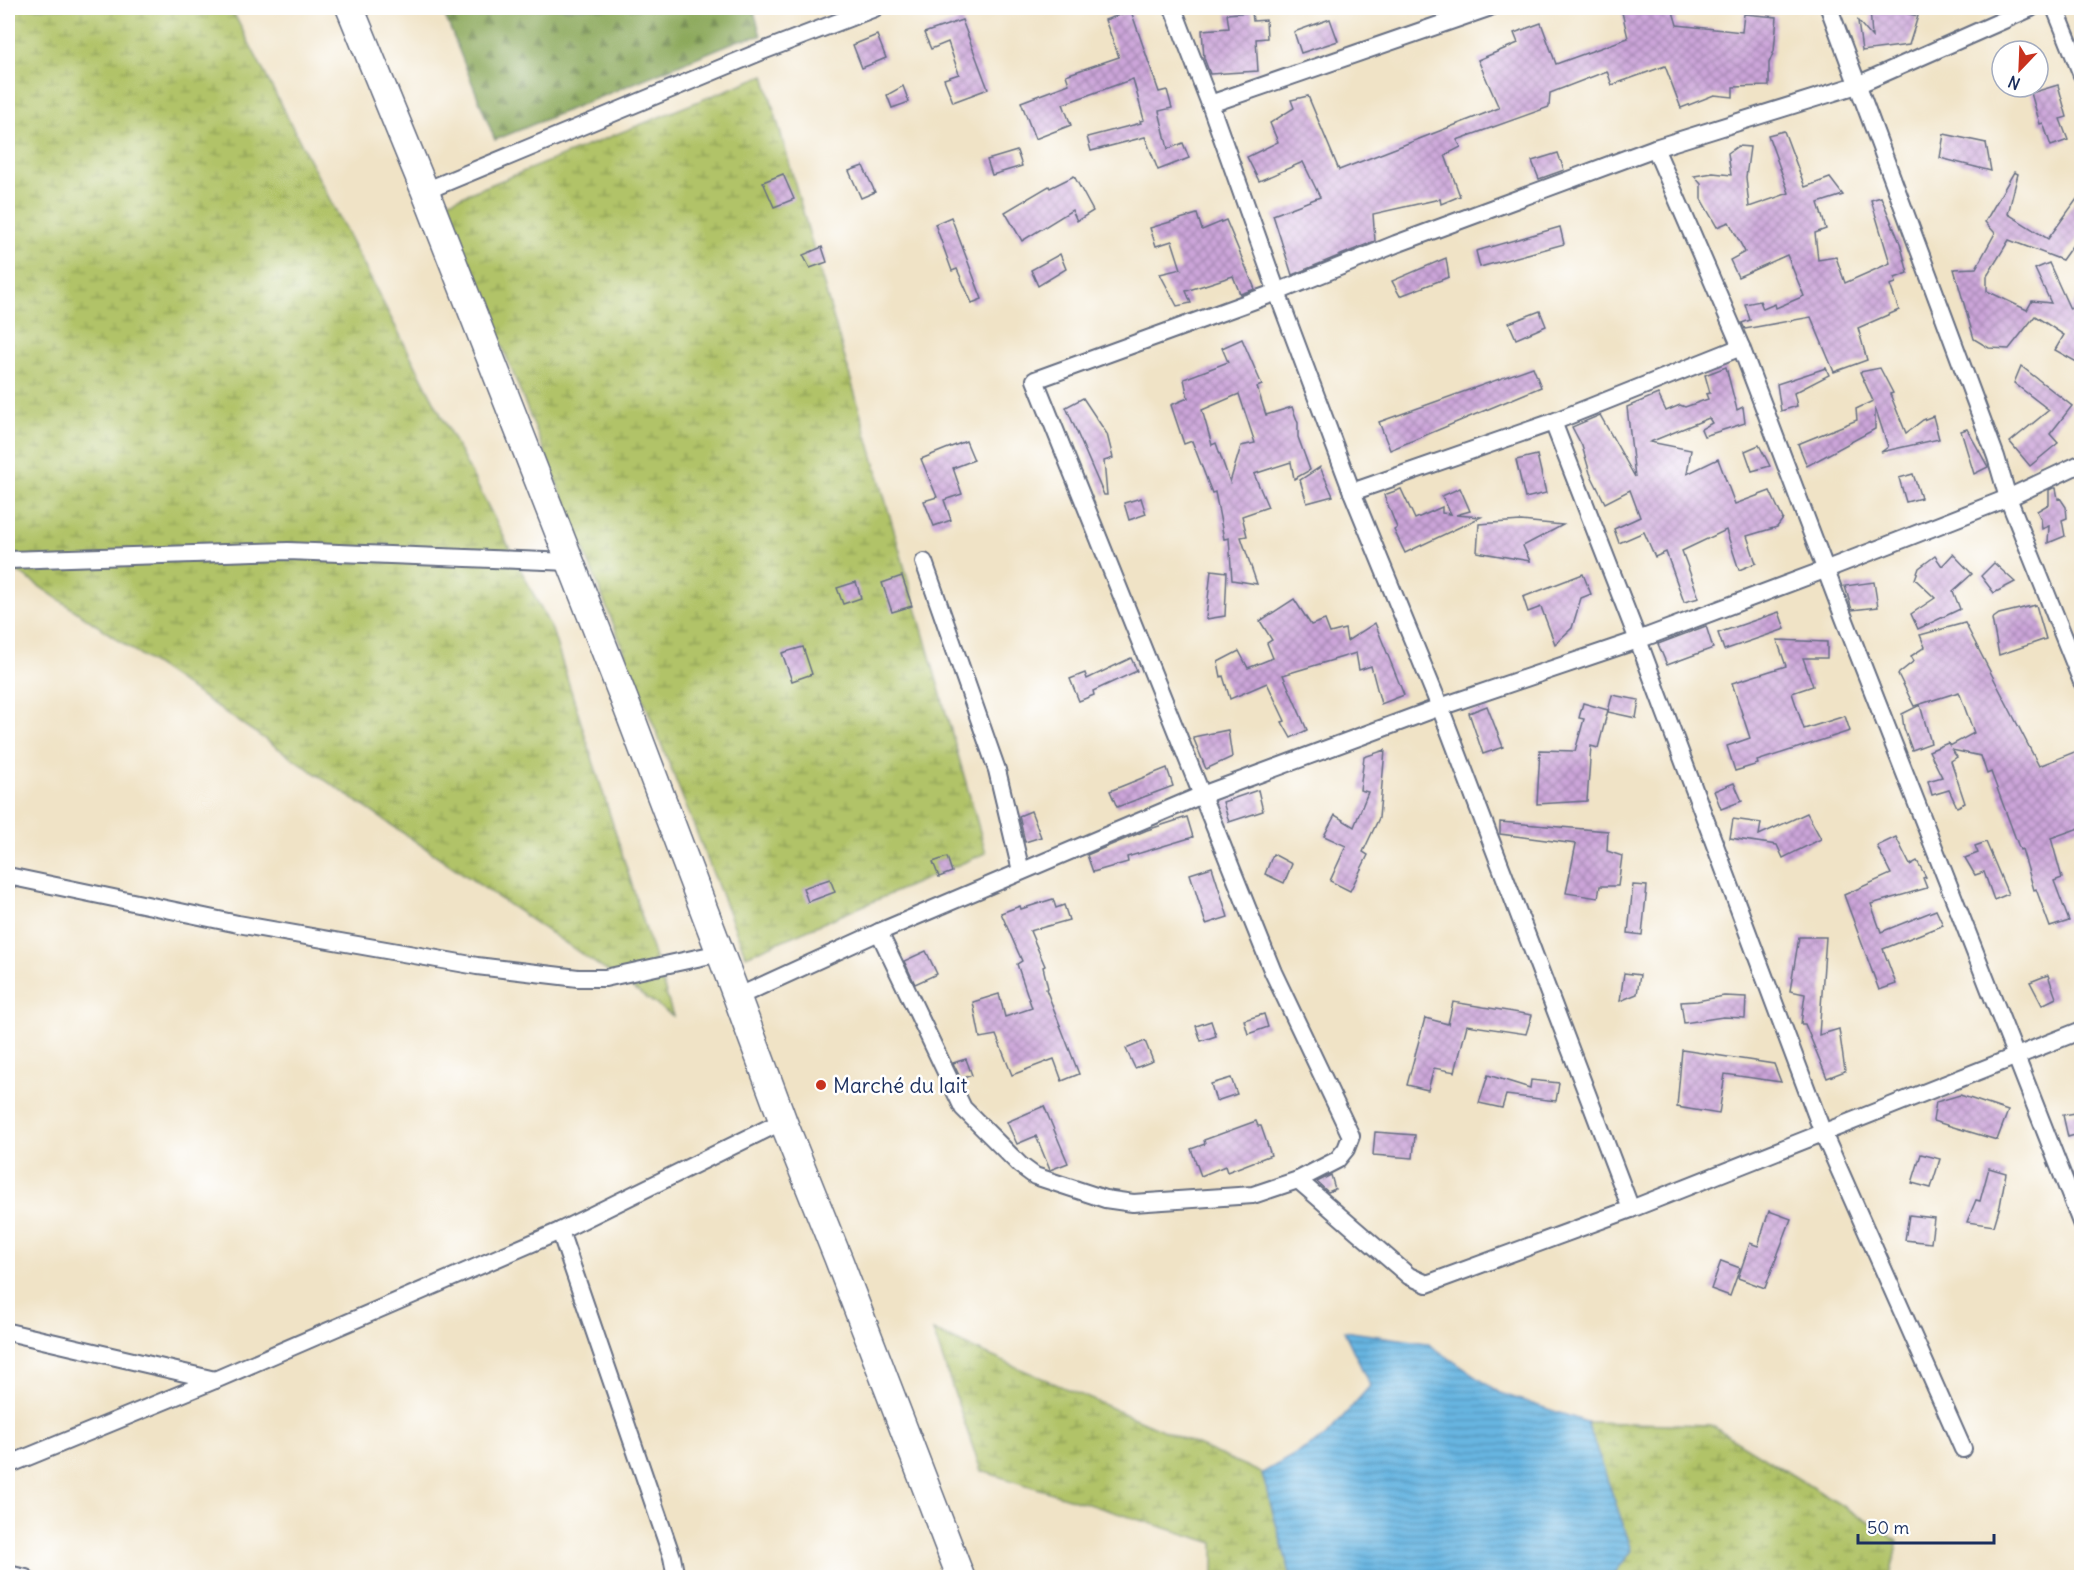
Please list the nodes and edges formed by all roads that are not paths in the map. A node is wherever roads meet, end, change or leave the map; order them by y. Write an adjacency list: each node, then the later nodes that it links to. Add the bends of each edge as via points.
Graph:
1 (350, 8): 12 (highway)
2 (875, 8): 12 (street)
3 (1173, 8): 10 (street)
4 (1488, 8): 10 (street)
5 (1829, 8): 9 (street)
6 (2031, 8): 9 (street)
7 (2055, 8): 8 (street)
8 (2082, 75)
9 (1857, 85): 11 (street); 18 (street)
10 (1210, 104): 13 (street)
11 (1655, 148): 13 (street); 14 (street)
12 (425, 191): 20 (highway)
13 (1277, 292): 17 (street); 26 (street, via 1035,380)
14 (1741, 347): 15 (street); 22 (street)
15 (1553, 422): 17 (street); 23 (street)
16 (2082, 463): 18 (street)
17 (1352, 492): 25 (street)
18 (2008, 498): 22 (street); 24 (street)
19 (8, 560): 20 (street, via 288,551)
20 (570, 562): 30 (highway)
21 (924, 562): 27 (street, via 997,770)
22 (1827, 569): 23 (street); 33 (street)
23 (1638, 640): 25 (street); 35 (street)
24 (2082, 682)
25 (1440, 707): 26 (street); 37 (street)
26 (1202, 795): 27 (street); 36 (street, via 1274,972 1351,1136 1337,1160)
27 (1021, 871): 29 (street)
28 (8, 876): 30 (street, via 249,926 477,966 578,978 605,978)
29 (879, 932): 31 (street); 36 (street, via 963,1108 1035,1176 1105,1199 1133,1203 1253,1195)
30 (720, 953): 31 (highway)
31 (738, 997): 34 (highway)
32 (2082, 1030): 33 (street)
33 (2016, 1057): 35 (street); 38 (street)
34 (783, 1122): 39 (street); 47 (highway)
35 (1823, 1133): 37 (street); 42 (street)
36 (1298, 1180): 37 (street, via 1409,1276 1427,1284)
37 (1631, 1209)
38 (2082, 1225)
39 (560, 1231): 41 (street); 46 (street)
40 (8, 1332): 41 (street)
41 (215, 1380): 43 (street)
42 (1963, 1449)
43 (8, 1465)
44 (8, 1574): 45 (street)
45 (26, 1578)
46 (676, 1578)
47 (961, 1578)

